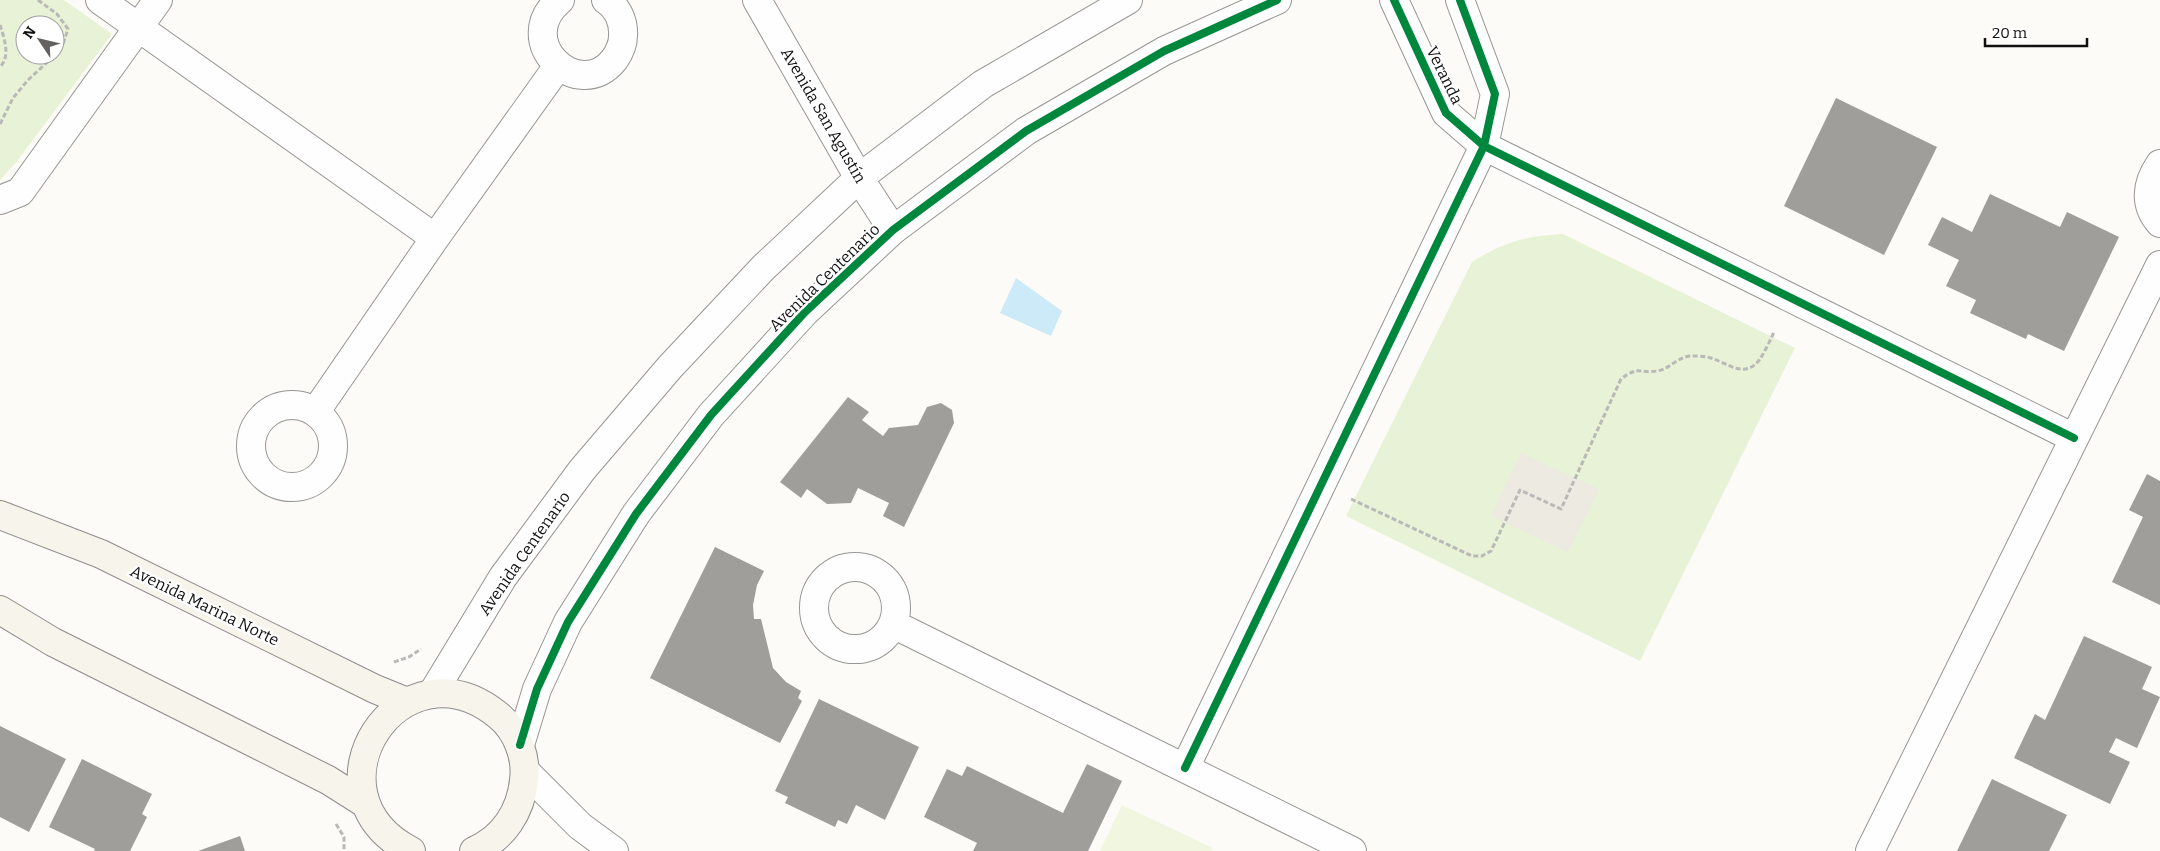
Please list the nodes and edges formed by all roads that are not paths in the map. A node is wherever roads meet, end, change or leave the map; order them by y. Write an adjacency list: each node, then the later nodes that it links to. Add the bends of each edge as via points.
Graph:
1 (100, 0): 10 (street)
2 (158, 0): 10 (street)
3 (560, 0): 11 (street, via 551,7 542,32 549,57)
4 (606, 0): 11 (street, via 619,14 624,26 619,54 598,72 570,73)
5 (757, 0): 14 (street, Avenida San Agustín)
6 (1128, 0): 14 (street, Avenida Centenario, via 983,84)
7 (1277, 0): 17 (street, Avenida Centenario, via 1164,51 1026,131)
8 (1394, 0): 12 (street, Veranda, via 1446,113)
9 (1460, 0): 12 (street, via 1495,94)
10 (139, 28): 15 (street, via 20,192); 18 (street)
11 (558, 66): 18 (street)
12 (1484, 146): 21 (street, Veranda); 28 (street)
13 (2160, 164): 16 (street, via 2148,189 2149,203)
14 (859, 178): 17 (street, Avenida San Agustín); 25 (street, Avenida Centenario, via 763,268 670,367 589,463 503,576)
15 (0, 200)
16 (2160, 223)
17 (893, 230): 27 (street, Avenida Centenario, via 805,312 711,415 636,514 568,622 537,689)
18 (435, 238): 20 (street)
19 (2160, 266): 21 (street)
20 (316, 412)
21 (2074, 438): 36 (street)
22 (0, 515): 26 (main road, Avenida Marina Norte, via 100,554 374,689)
23 (0, 610): 30 (main road, via 53,642 328,780)
24 (893, 624): 28 (street)
25 (432, 694): 26 (main road); 27 (main road, via 459,695 485,704 506,722)
26 (407, 702): 30 (main road, via 383,720 367,745 361,774)
27 (520, 745): 29 (main road)
28 (1184, 768): 35 (street)
29 (525, 771): 32 (main road, via 523,795 514,817 499,835); 34 (street, via 580,826)
30 (366, 804): 31 (main road)
31 (379, 840): 33 (main road)
32 (479, 850)
33 (411, 851)
34 (614, 851)
35 (1352, 851)
36 (1870, 851)

